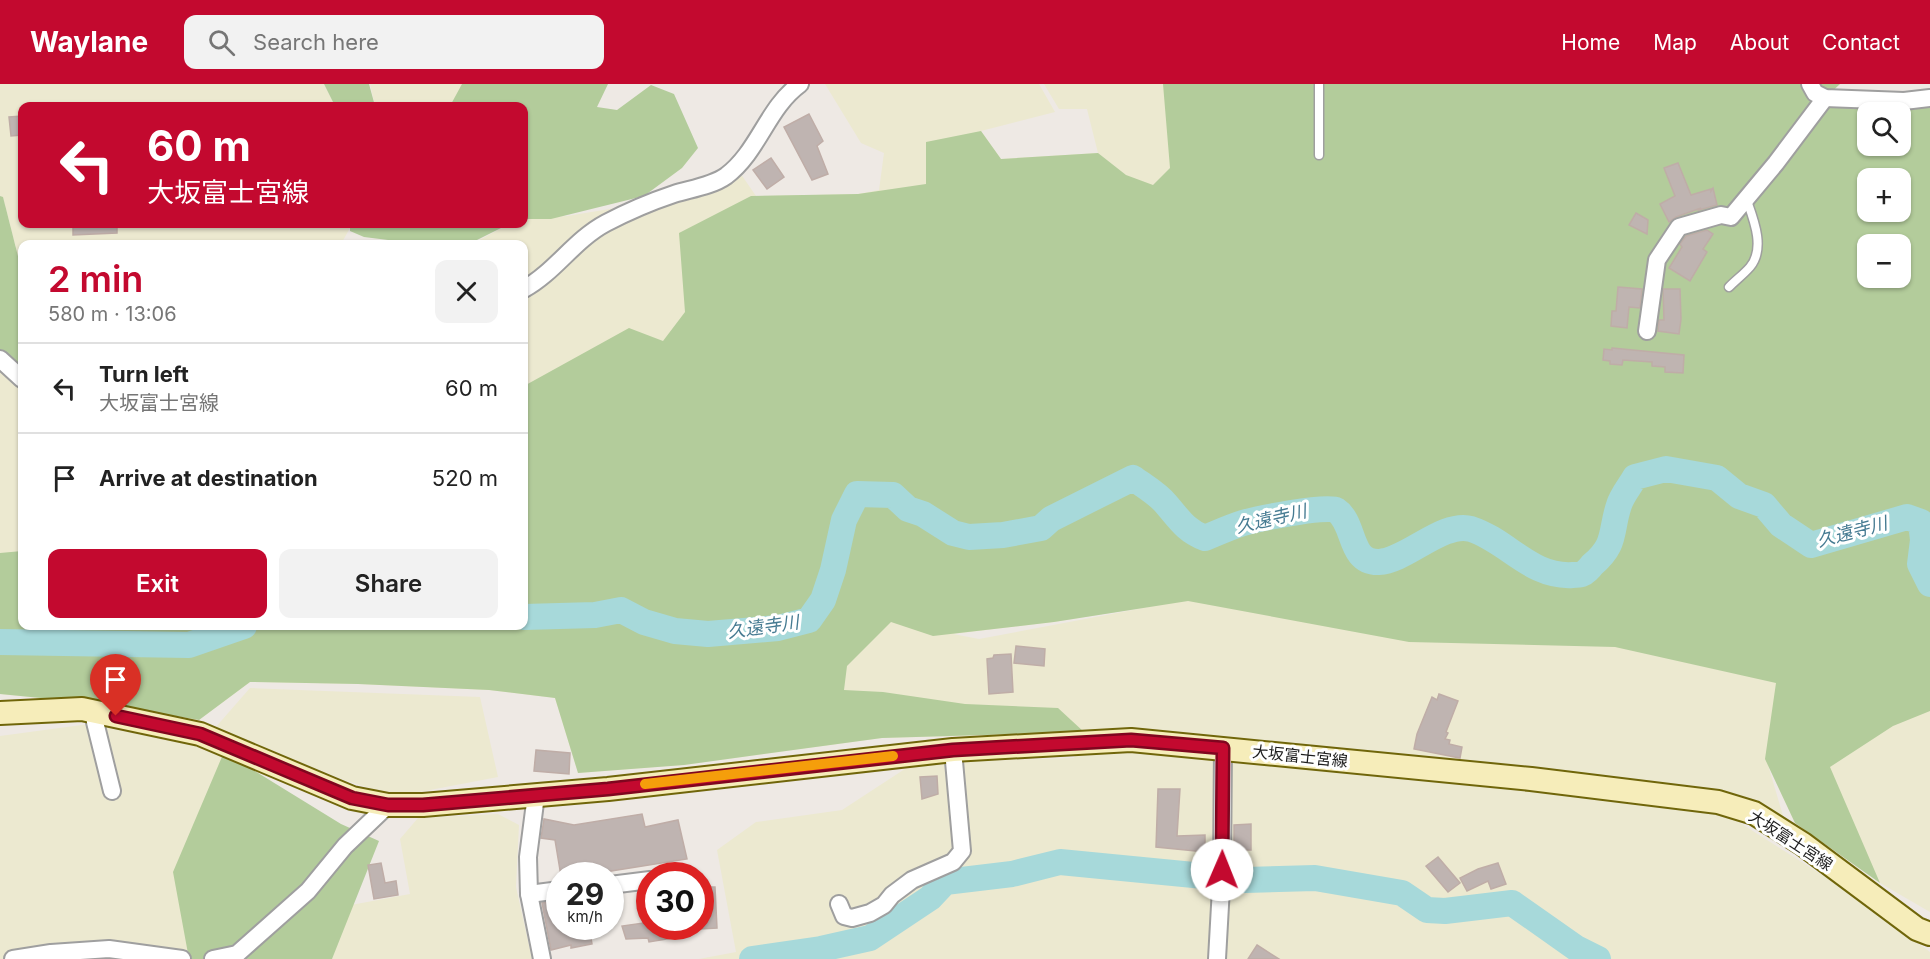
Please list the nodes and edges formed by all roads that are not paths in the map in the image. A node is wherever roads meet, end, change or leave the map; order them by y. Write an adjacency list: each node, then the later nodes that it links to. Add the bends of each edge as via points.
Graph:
1 (800, 84): 9 (street, via 780,103 756,144 723,178 652,202 604,224)
2 (1319, 84): 6 (lane)
3 (1810, 84): 4 (street, via 1815,93)
4 (1825, 98): 5 (street); 7 (street)
5 (1930, 98)
6 (1319, 155)
7 (1746, 198): 8 (lane, via 1756,228 1756,256); 10 (street, via 1731,217 1721,215 1679,227 1657,260)
8 (1729, 286)
9 (528, 287)
10 (1647, 331)
11 (0, 359): 12 (street)
12 (18, 375)
13 (94, 711): 14 (main road, 大坂富士宮線); 17 (street); 19 (main road, 大坂富士宮線, via 200,734 352,798)
14 (0, 713)
15 (1223, 748): 16 (main road, 大坂富士宮線, via 1131,740); 23 (main road, 大坂富士宮線, via 1719,802 1754,813 1803,844 1917,929); 28 (street, via 1222,870)
16 (953, 750): 18 (main road, 大坂富士宮線); 22 (street, via 962,851 954,862 912,880 870,913 844,916)
17 (112, 791)
18 (536, 795): 19 (main road, 大坂富士宮線); 21 (street, via 528,857)
19 (388, 805): 26 (street, via 345,846 308,891 237,954)
20 (546, 892): 21 (street)
21 (530, 894): 27 (street)
22 (839, 904)
23 (1930, 934)
24 (13, 959): 25 (street, via 109,949)
25 (182, 959)
26 (213, 959)
27 (542, 959)
28 (1216, 959)

